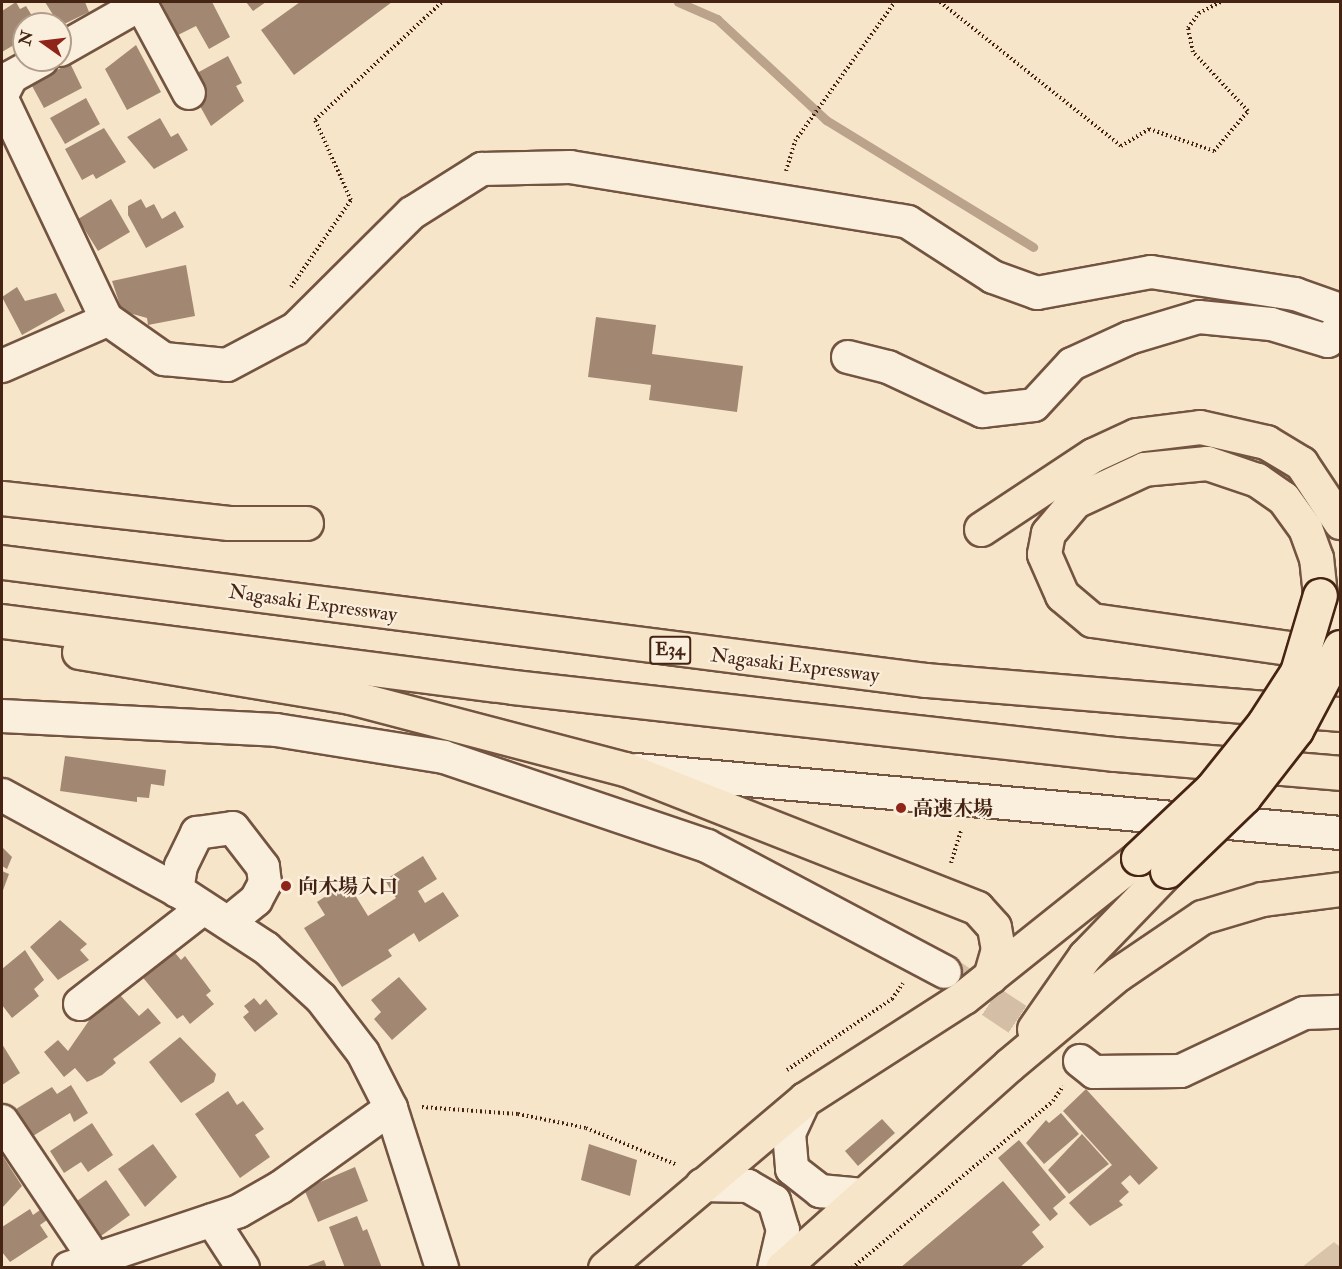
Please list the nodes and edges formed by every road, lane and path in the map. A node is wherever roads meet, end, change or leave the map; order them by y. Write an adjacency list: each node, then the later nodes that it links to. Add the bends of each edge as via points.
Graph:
1 (442, 2): 13 (path, via 315,120 351,200 291,286)
2 (895, 2): 9 (path, via 795,141)
3 (940, 2): 4 (path, via 1121,146 1149,129 1214,151 1248,111 1193,52 1188,28 1199,13)
4 (1221, 2)
5 (72, 43): 7 (street, via 141,4)
6 (20, 72): 8 (street, via 11,77)
7 (189, 93)
8 (2, 97): 11 (street)
9 (777, 201): 10 (street, via 908,222 993,278 1037,293 1151,272 1295,294); 13 (street, via 570,167 482,169 412,213)
10 (1341, 310)
11 (107, 319): 13 (street, via 165,359 227,365); 14 (street)
12 (1341, 327): 15 (street, via 1328,340 1271,324 1199,317 1129,338 1072,364 1034,405 982,411 888,367)
13 (295, 329)
14 (5, 355)
15 (848, 357)
16 (2, 498): 18 (highway, via 229,522)
17 (1341, 522): 19 (highway, via 1301,463 1266,442 1200,427 1136,435 1093,455)
18 (306, 523)
19 (981, 529)
20 (2, 562): 25 (highway, Nagasaki Expressway / E34, via 926,680)
21 (2, 621): 28 (highway, via 525,689 1115,754)
22 (2, 640): 27 (highway, via 350,697)
23 (1341, 647): 41 (highway, bridge, via 1296,730 1244,797 1085,956)
24 (1341, 655): 37 (highway, bridge, via 1092,620 1062,595 1044,554 1048,533 1075,501 1144,469 1207,463 1257,480 1283,498 1309,538 1320,595 1297,672 1264,723 1212,788 1138,858)
25 (1341, 714)
26 (2, 716): 36 (street, via 276,730 444,757 707,846)
27 (624, 769): 31 (street); 37 (highway, via 977,908 994,927 998,949)
28 (1341, 772)
29 (2, 795): 34 (street)
30 (964, 823): 32 (path)
31 (1341, 833)
32 (949, 869)
33 (1341, 889): 41 (highway, via 1262,899 1202,917 1118,974)
34 (177, 891): 35 (street); 35 (street, via 181,866 197,833 233,828 263,867 264,883 256,900)
35 (215, 916): 38 (street); 44 (street, via 266,948 321,998 363,1053)
36 (934, 965): 42 (path, via 892,999)
37 (990, 977): 43 (highway)
38 (80, 1004)
39 (1341, 1012): 40 (street, via 1304,1013 1181,1071 1094,1072)
40 (1080, 1061): 56 (path, via 1053,1101)
41 (1009, 1065): 48 (highway)
42 (777, 1078)
43 (805, 1099): 47 (highway); 48 (street, via 789,1132 792,1169 820,1191)
44 (391, 1108): 46 (path, via 518,1114 586,1128 676,1166); 49 (street, via 281,1187); 52 (street)
45 (2, 1121): 50 (street)
46 (684, 1159)
47 (702, 1185): 53 (highway); 54 (street, via 748,1186 774,1201 783,1230)
48 (863, 1195): 55 (highway)
49 (212, 1220): 50 (street); 51 (street)
50 (83, 1264)
51 (243, 1268)
52 (442, 1268)
53 (605, 1268)
54 (774, 1268)
55 (782, 1268)
56 (852, 1268)

